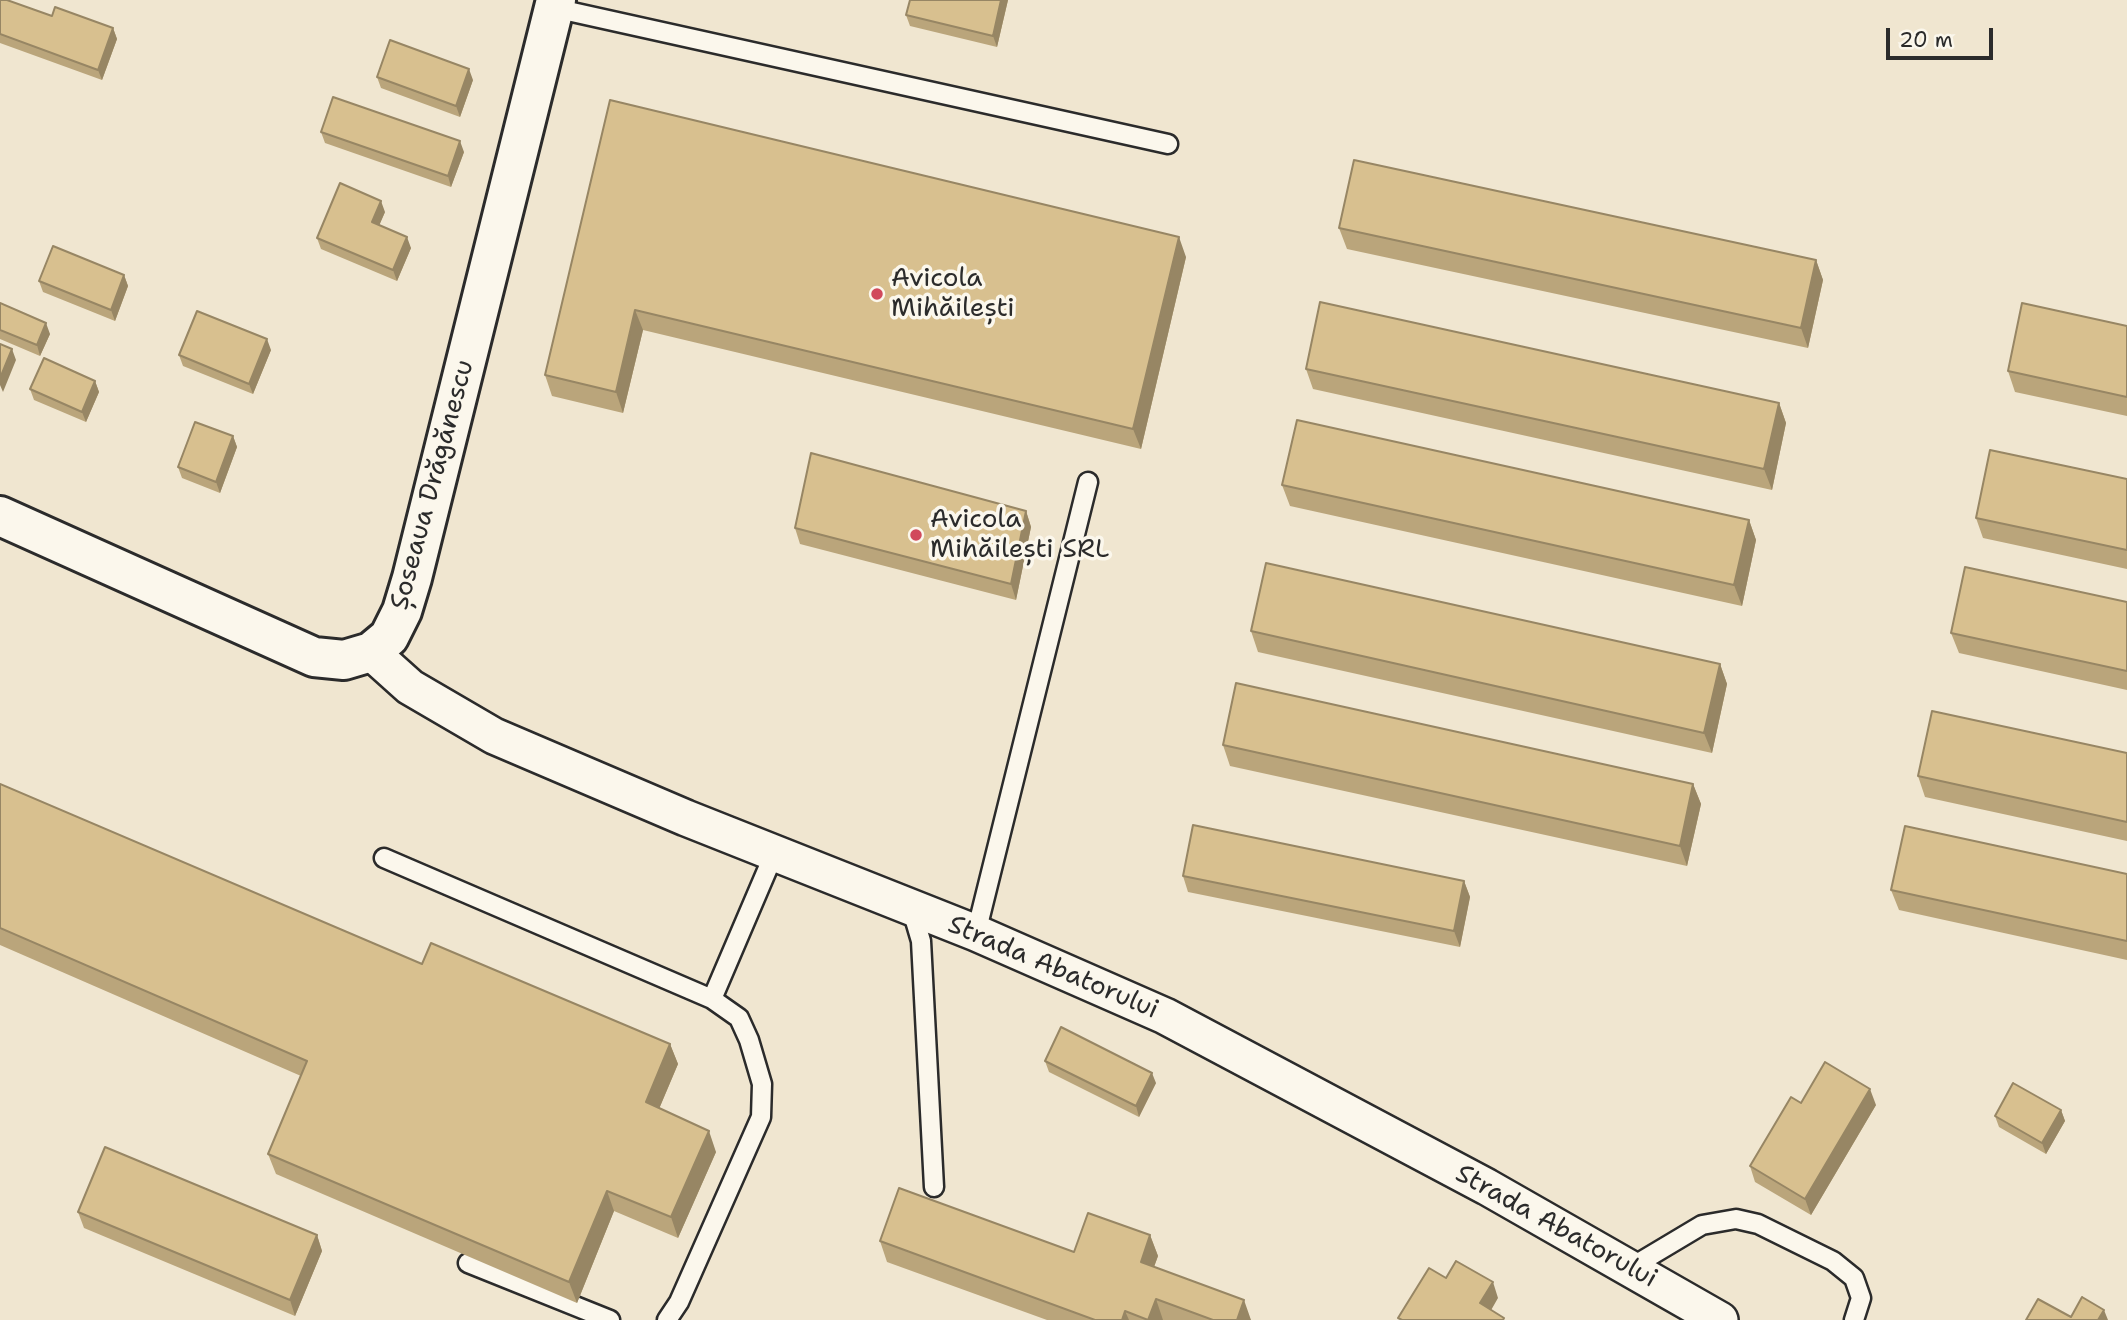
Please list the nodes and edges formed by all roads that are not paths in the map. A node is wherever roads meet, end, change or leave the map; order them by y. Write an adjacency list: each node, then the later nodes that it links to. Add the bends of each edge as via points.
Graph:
1 (555, 4): 2 (lane); 5 (main road, Șoseaua Drăgănescu, via 402,611 389,637)
2 (1168, 144)
3 (1088, 482): 9 (lane)
4 (0, 516): 5 (main road, via 314,657 344,660)
5 (371, 652): 6 (street, Strada Abatorului, via 410,687 494,736)
6 (774, 854): 8 (street, Strada Abatorului); 10 (lane)
7 (384, 858): 10 (lane)
8 (911, 907): 9 (street, Strada Abatorului); 11 (lane, via 921,941)
9 (976, 933): 13 (street, Strada Abatorului, via 1166,1016)
10 (712, 999): 15 (lane, via 739,1018 749,1040 762,1084 761,1117)
11 (934, 1187)
12 (468, 1263): 14 (lane)
13 (1630, 1268): 16 (street, Strada Abatorului); 17 (lane, via 1702,1225 1736,1219 1758,1224 1833,1261 1854,1278 1861,1298)
14 (610, 1320)
15 (667, 1320)
16 (1720, 1320)
17 (1854, 1320)

